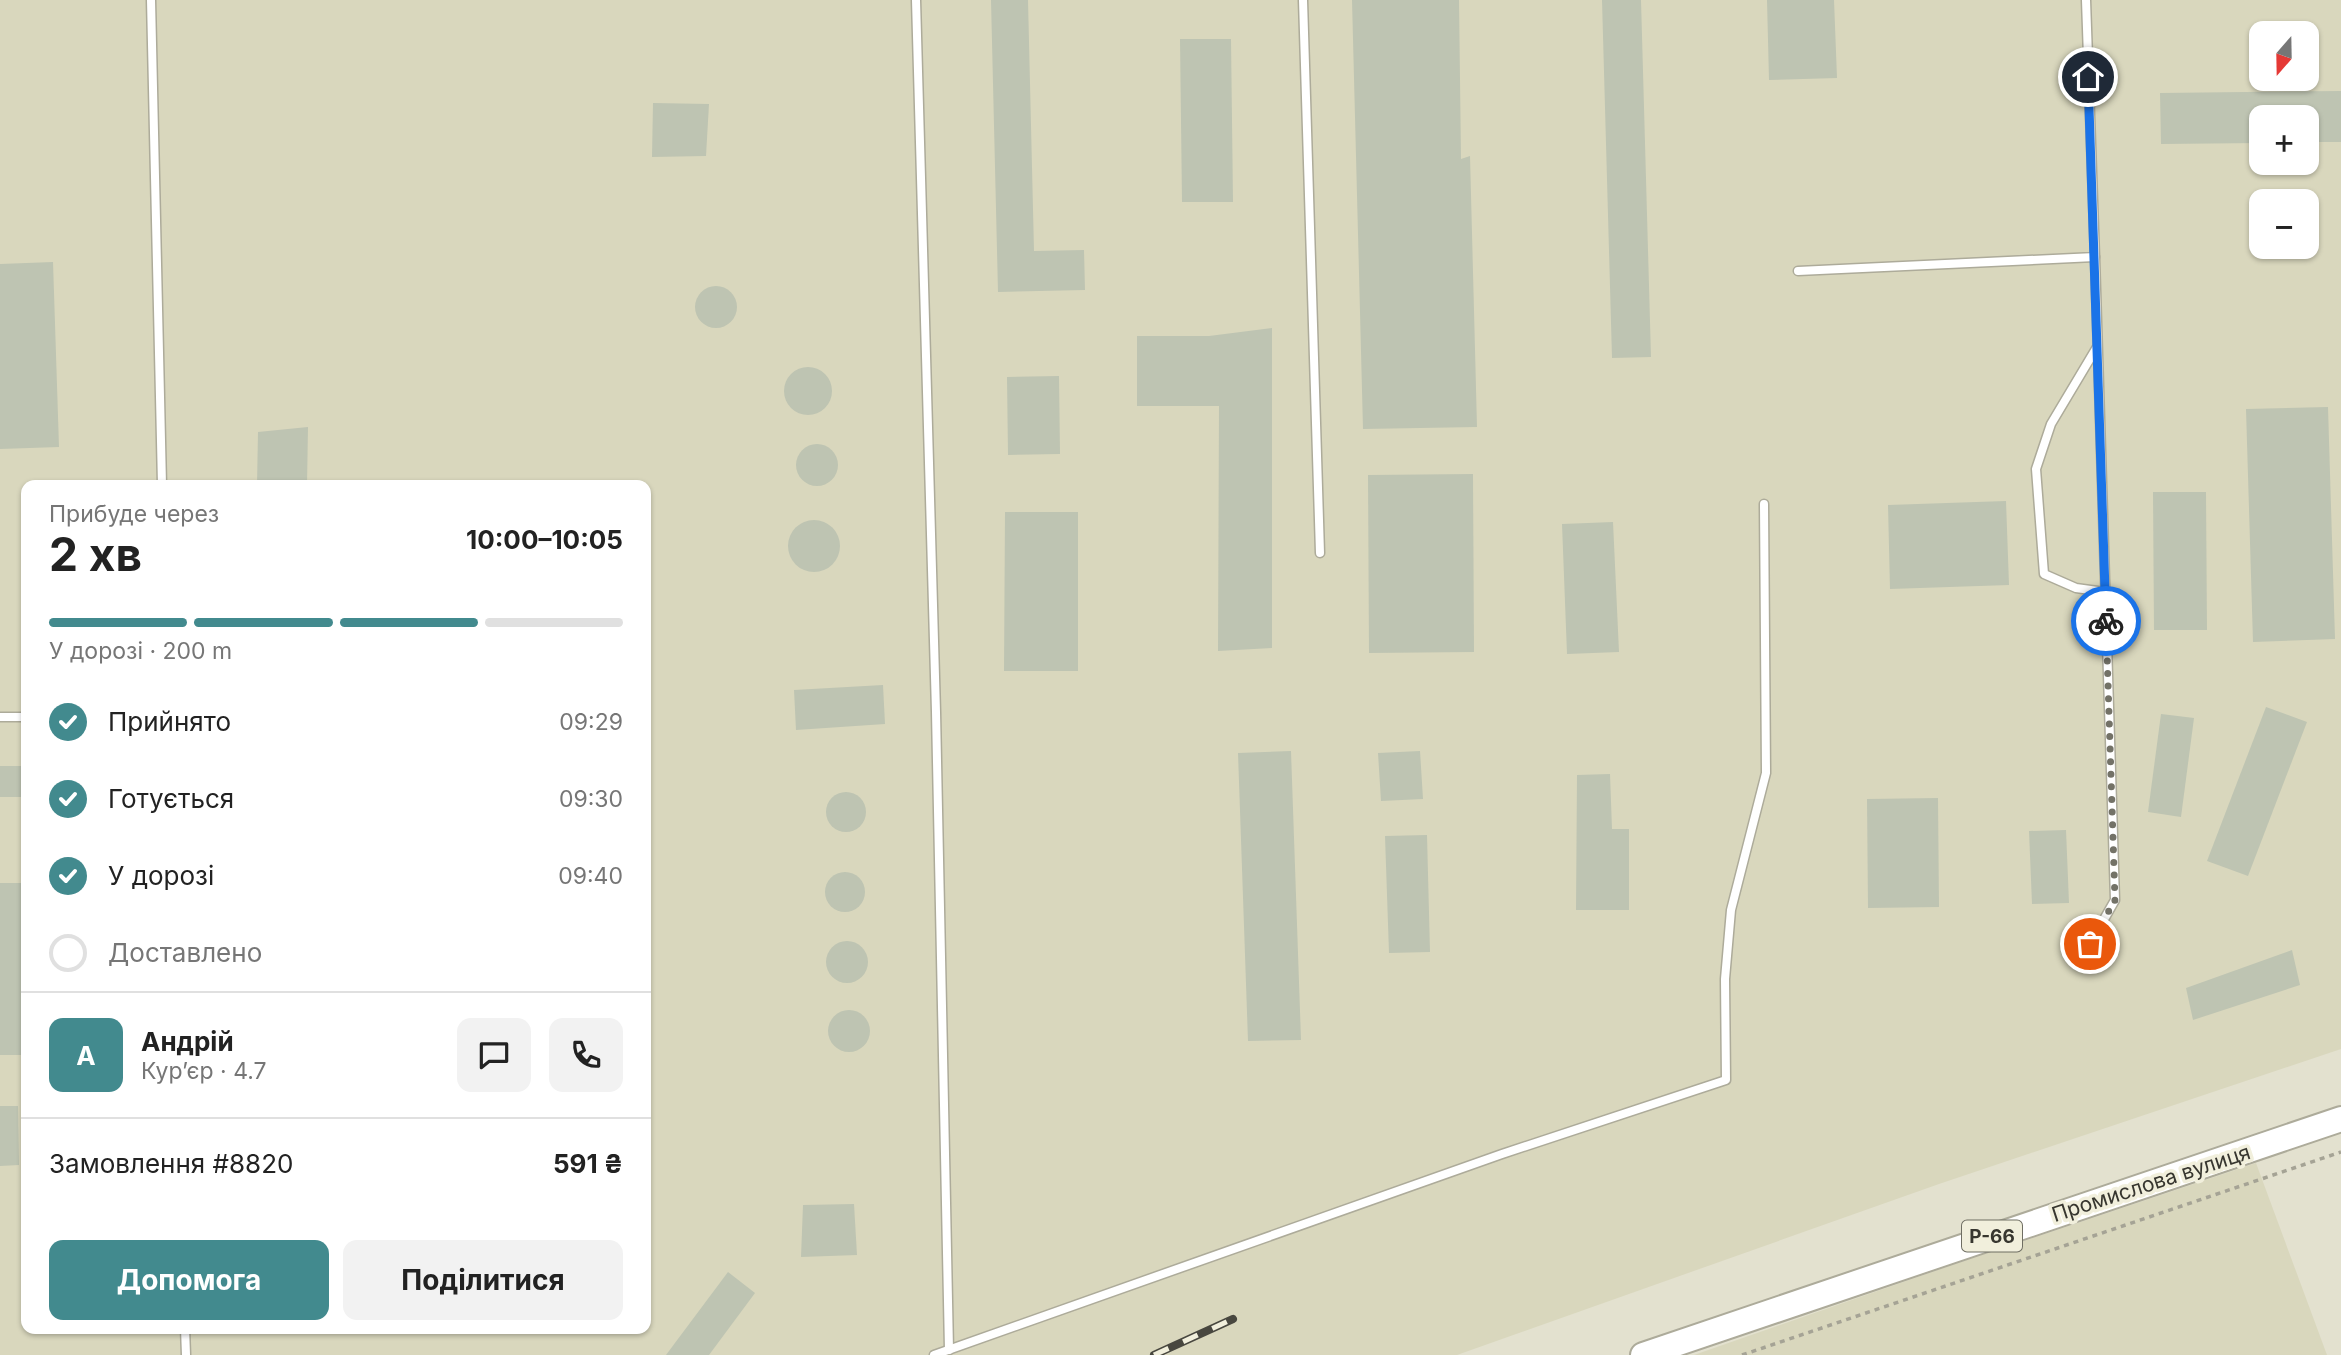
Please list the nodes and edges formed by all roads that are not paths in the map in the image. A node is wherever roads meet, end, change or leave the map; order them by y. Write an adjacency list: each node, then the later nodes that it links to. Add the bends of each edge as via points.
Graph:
1 (151, 0): 8 (lane)
2 (916, 0): 17 (lane)
3 (1303, 0): 10 (lane)
4 (2086, 0): 5 (lane)
5 (2095, 257): 6 (lane); 7 (lane)
6 (1798, 271)
7 (2097, 347): 11 (lane); 11 (lane, via 2051,424 2036,470 2044,574 2076,588)
8 (162, 480)
9 (1764, 504): 17 (lane, via 1766,774 1731,910 1725,979 1726,1080 1502,1154)
10 (1320, 553)
11 (2105, 592): 14 (lane, via 2115,900)
12 (21, 716): 13 (lane)
13 (0, 717)
14 (2090, 944)
15 (2341, 1119): 20 (main road, Промислова вулиця / Р-66)
16 (185, 1334): 18 (lane)
17 (949, 1350): 19 (lane)
18 (186, 1355)
19 (934, 1355)
20 (1643, 1355)

